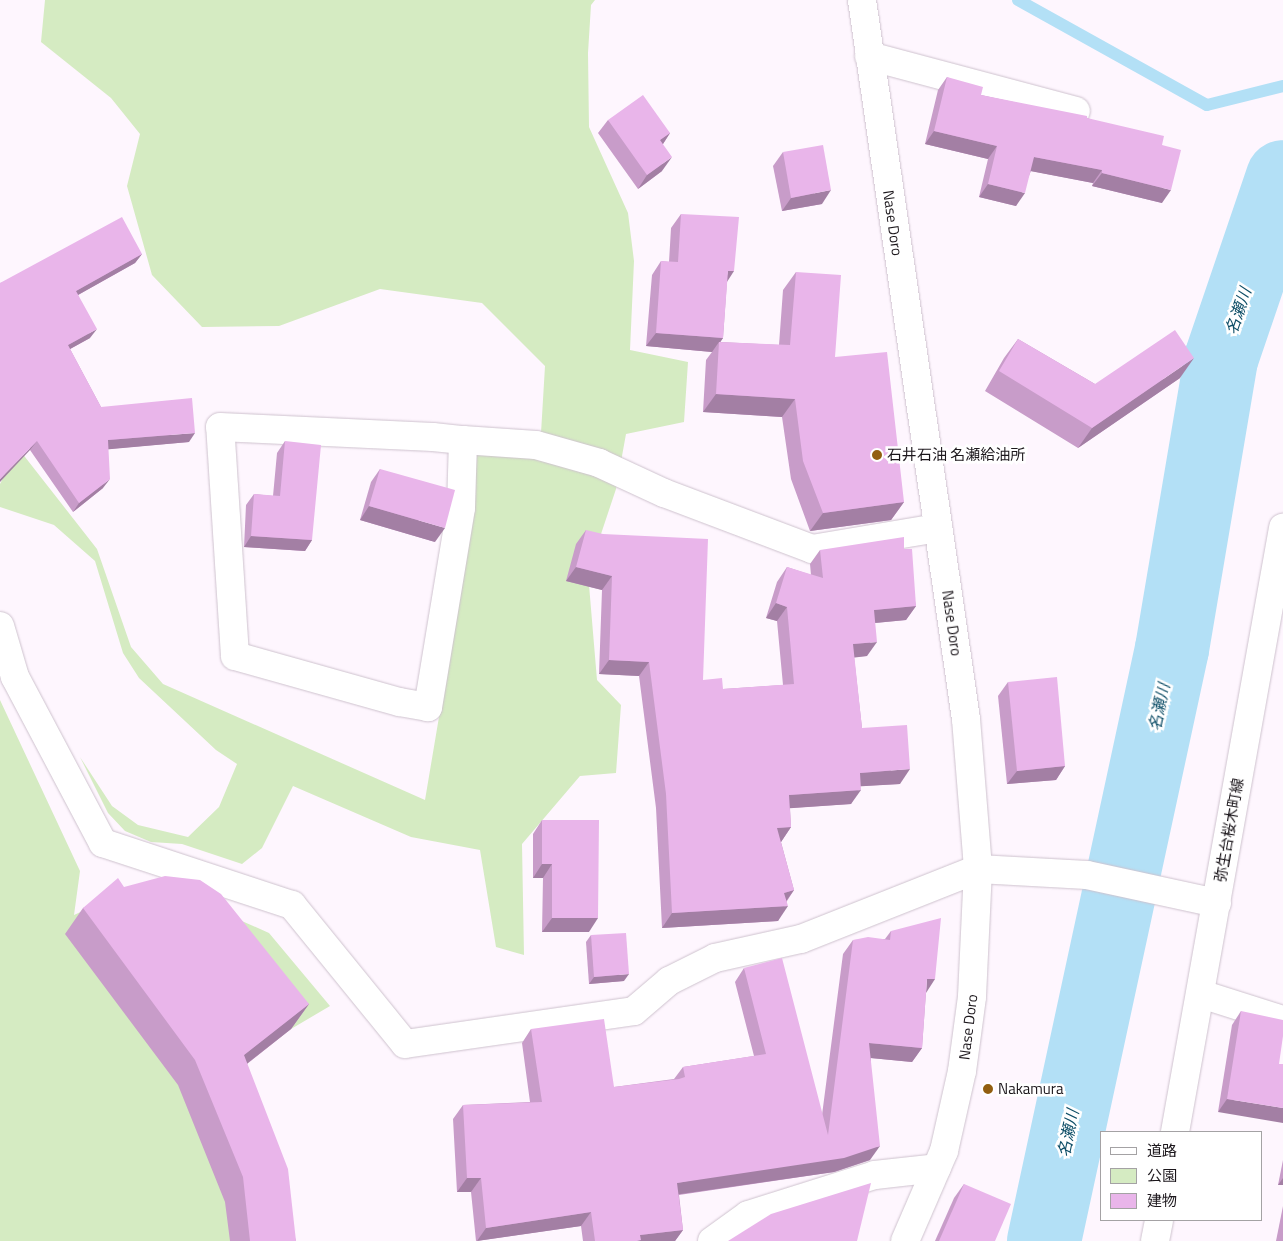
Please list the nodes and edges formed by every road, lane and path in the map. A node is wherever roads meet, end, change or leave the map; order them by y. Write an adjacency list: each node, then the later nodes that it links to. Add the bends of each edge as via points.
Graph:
1 (862, 0): 2 (street, Nase Doro)
2 (869, 56): 3 (street); 5 (street, Nase Doro)
3 (1076, 111)
4 (464, 440): 4 (street, via 220,427 234,656 399,702 428,707 460,508); 5 (street, via 536,446 599,463 664,493 812,550)
5 (938, 528): 8 (street, Nase Doro, via 966,719)
6 (1283, 528): 9 (street, 弥生台桜木町線)
7 (0, 626): 8 (street, via 15,677 102,843 292,905 404,1044 634,1011 669,982 715,958 801,939)
8 (978, 869): 9 (street, via 1087,875); 13 (street, Nase Doro, via 972,997 962,1071)
9 (1217, 903): 10 (street, 弥生台桜木町線)
10 (1201, 994): 11 (street); 12 (street, 弥生台桜木町線)
11 (1283, 1020)
12 (1175, 1131)
13 (937, 1168): 15 (street, via 875,1175 748,1215); 16 (street, Nase Doro)
14 (1159, 1221): 17 (street)
15 (712, 1241)
16 (905, 1241)
17 (1155, 1241)

